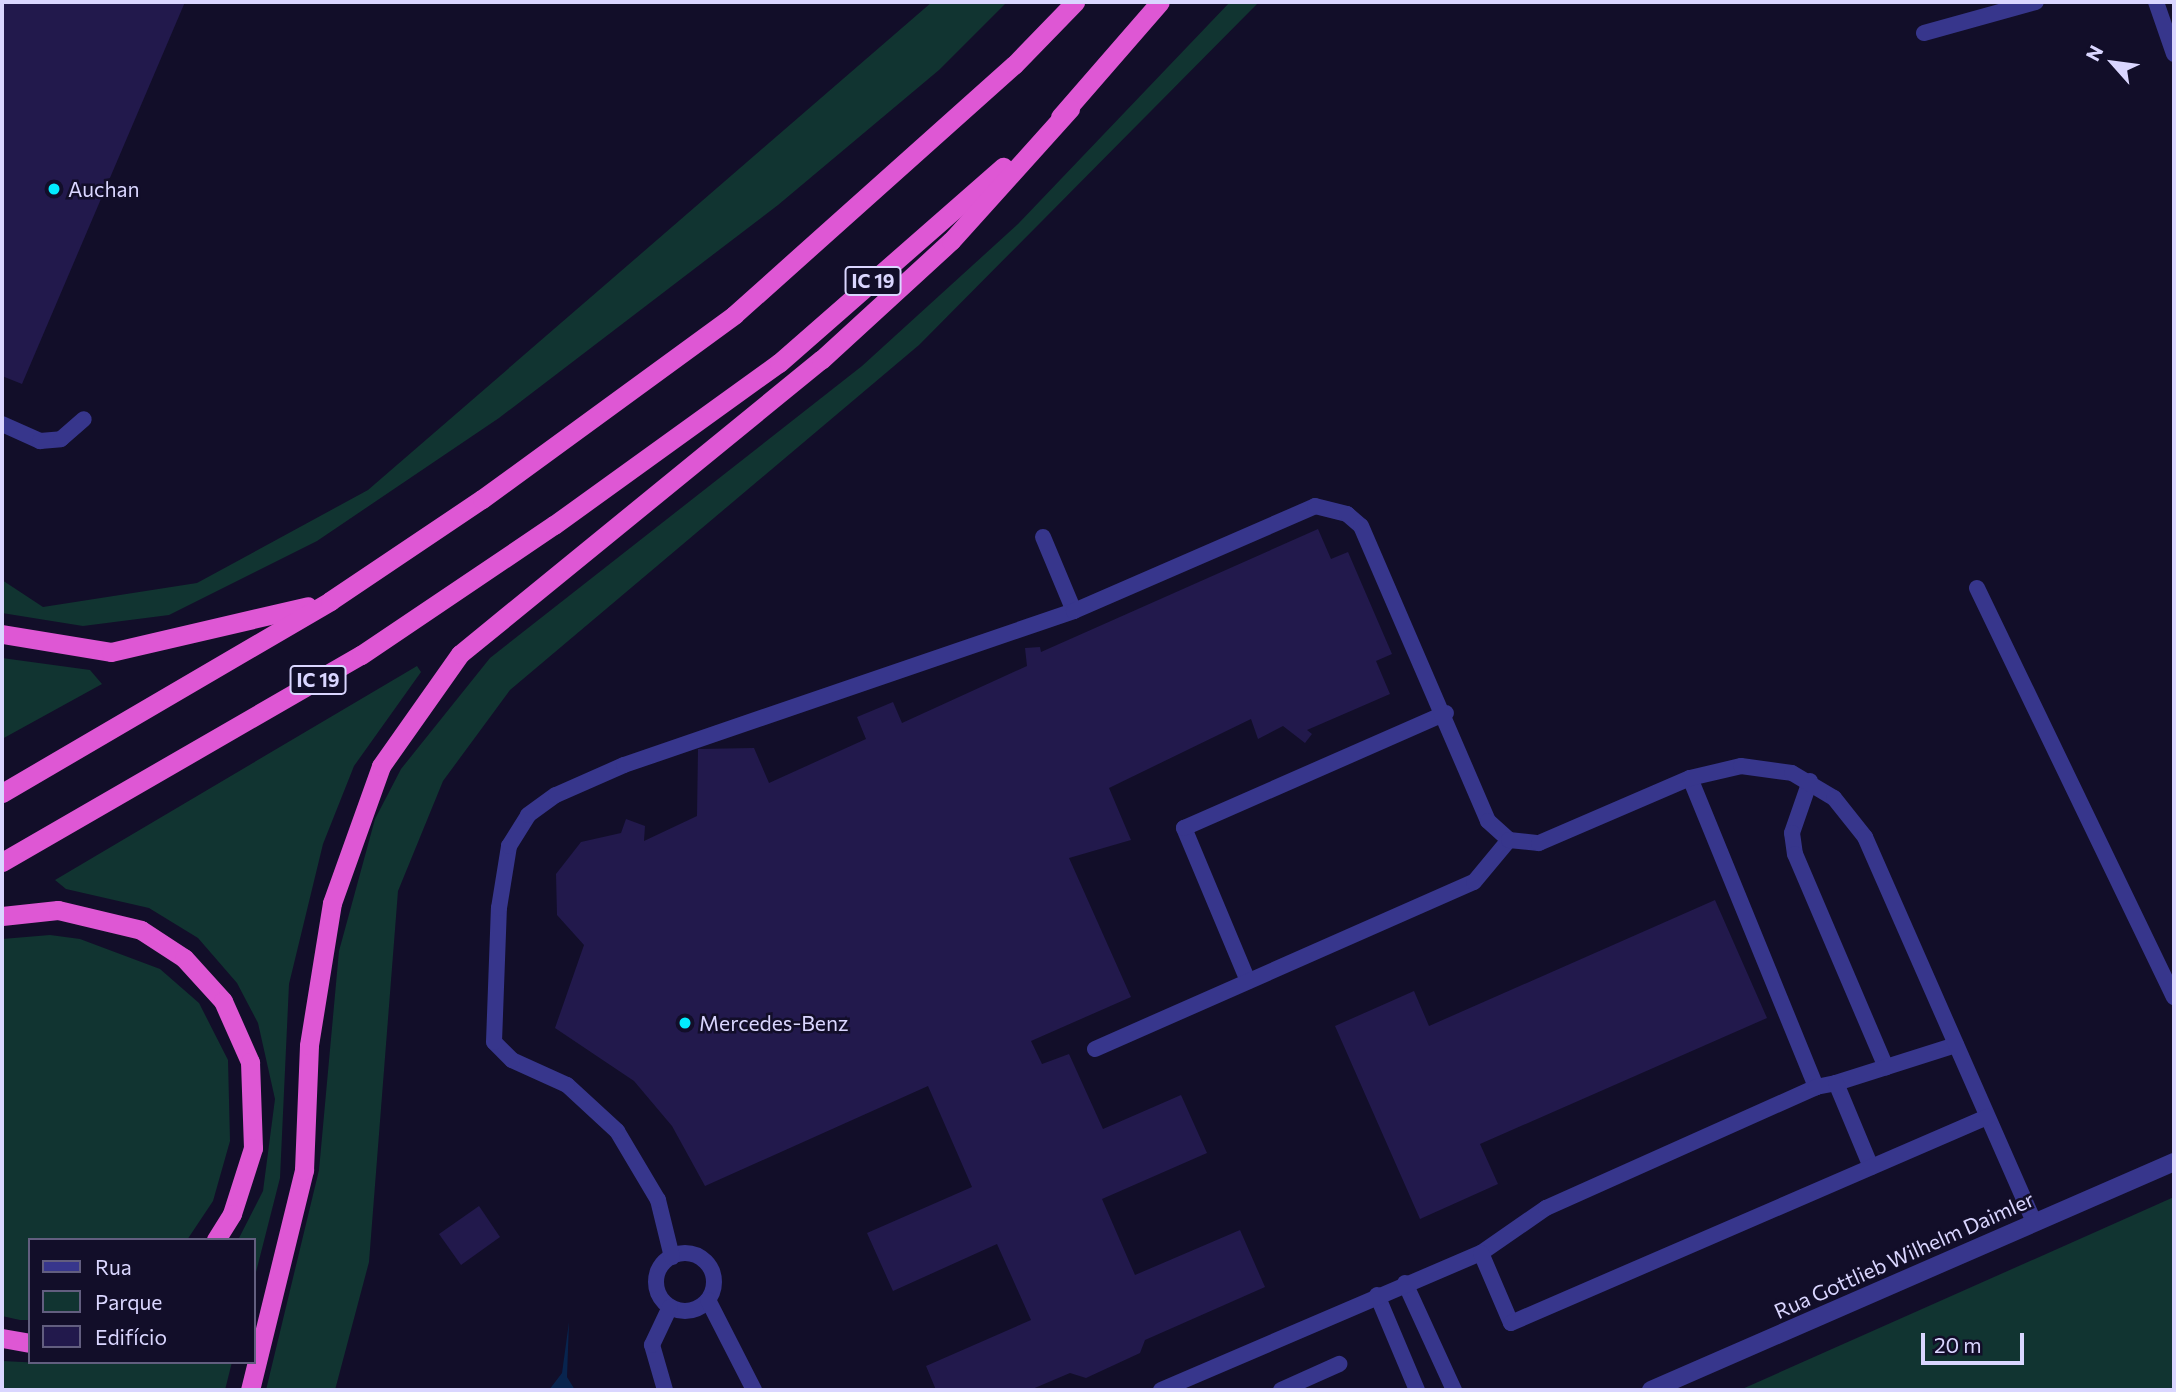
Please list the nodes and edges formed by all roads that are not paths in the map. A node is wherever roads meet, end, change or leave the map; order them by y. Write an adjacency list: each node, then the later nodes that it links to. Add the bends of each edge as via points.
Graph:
1 (1075, 2): 12 (highway, via 1014,65 734,315 482,499)
2 (1160, 2): 7 (highway, IC 19)
3 (2036, 2): 5 (lane)
4 (2157, 2): 6 (lane)
5 (1924, 33)
6 (2174, 54)
7 (1070, 109): 20 (highway, IC 19, via 779,363 554,525 361,654); 43 (highway, via 951,241 821,360 460,654 381,766 331,903 311,1032 303,1170)
8 (84, 419): 9 (lane, via 61,439 40,441)
9 (2, 424)
10 (1043, 537): 13 (lane)
11 (1977, 588): 23 (lane)
12 (330, 601): 14 (highway, via 111,652); 18 (highway)
13 (1074, 611): 15 (lane, via 1297,512 1331,508 1361,526); 35 (lane, via 864,688 635,760 556,794 528,815 509,846 499,908 494,1042 512,1060 567,1085 617,1131 657,1200)
14 (2, 634)
15 (1446, 713): 19 (lane, via 1488,821); 22 (lane, via 1184,828)
16 (1690, 778): 17 (lane, via 1741,766); 19 (lane, via 1539,843); 28 (lane)
17 (1810, 781): 24 (lane, via 1834,798 1865,837); 26 (lane, via 1792,833 1795,854)
18 (2, 793)
19 (1509, 840): 22 (lane, via 1474,882)
20 (2, 862)
21 (2, 916): 33 (highway, via 58,910 142,929 184,958 223,1001 250,1062 253,1148 232,1214)
22 (1248, 981): 25 (lane)
23 (2174, 997)
24 (1956, 1045): 26 (lane); 29 (lane)
25 (1095, 1049)
26 (1886, 1067): 27 (lane)
27 (1836, 1083): 28 (lane); 31 (lane)
28 (1816, 1087): 34 (lane, via 1546,1208)
29 (1987, 1117): 31 (lane); 32 (lane)
30 (2174, 1162): 32 (street, Rua Gottlieb Wilhelm Daimler)
31 (1871, 1167): 34 (lane, via 1511,1323)
32 (2034, 1222): 50 (street, Rua Gottlieb Wilhelm Daimler)
33 (217, 1238)
34 (1481, 1253): 36 (lane)
35 (672, 1257): 38 (lane, via 691,1254 707,1264 714,1282); 39 (lane, via 656,1277 658,1294)
36 (1405, 1283): 37 (lane); 49 (lane)
37 (1377, 1295): 46 (lane); 48 (lane)
38 (708, 1300): 39 (lane, via 694,1310); 45 (lane)
39 (670, 1307): 44 (lane, via 652,1345)
40 (2, 1338): 41 (highway)
41 (28, 1343)
42 (1339, 1364): 47 (lane)
43 (250, 1390)
44 (665, 1390)
45 (754, 1390)
46 (1161, 1390)
47 (1281, 1390)
48 (1417, 1390)
49 (1454, 1390)
50 (1651, 1390)

